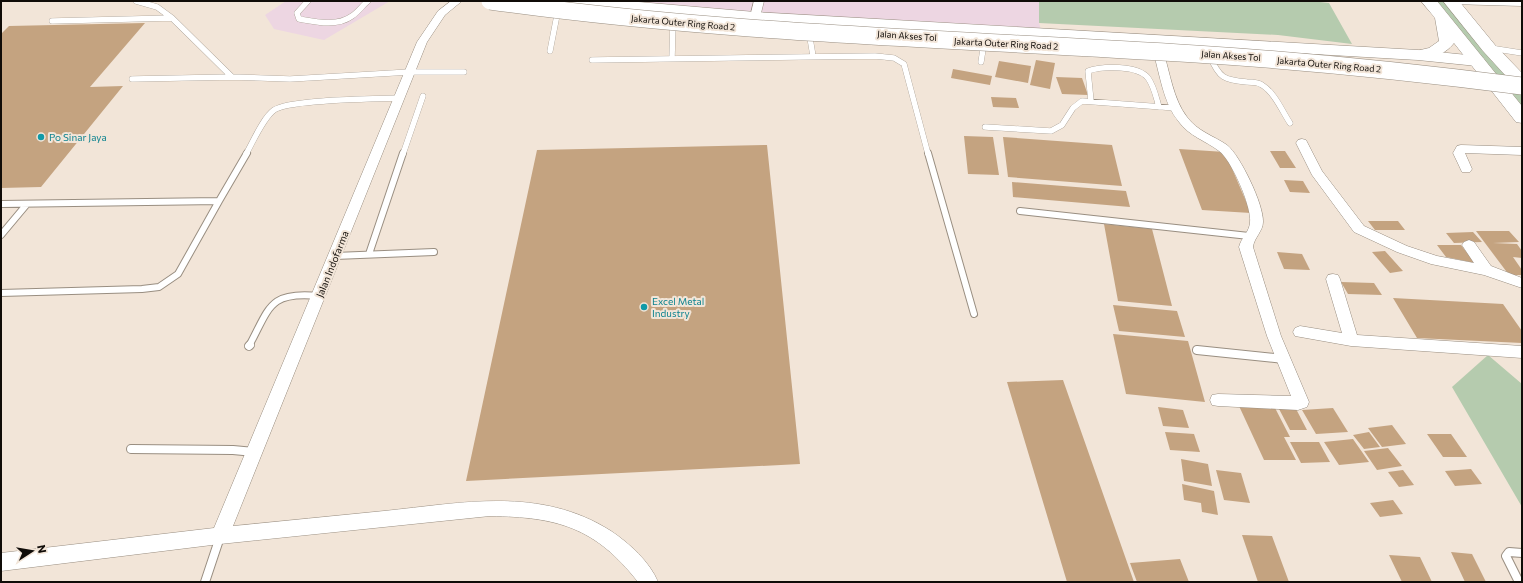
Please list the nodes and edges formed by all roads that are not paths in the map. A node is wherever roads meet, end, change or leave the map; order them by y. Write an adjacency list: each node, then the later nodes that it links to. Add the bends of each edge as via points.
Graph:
1 (136, 1): 15 (lane, via 157,7)
2 (308, 1): 3 (lane, via 297,12 299,19 325,23 350,17)
3 (368, 1)
4 (457, 1): 32 (street, Jalan Indofarma, via 435,19)
5 (490, 1): 34 (main road, Jakarta Outer Ring Road 2, bridge, via 696,25 1290,61 1403,72)
6 (507, 1): 13 (main road, Jalan Akses Tol)
7 (576, 1): 14 (main road, Jalan Akses Tol)
8 (597, 1): 34 (main road, Jakarta Outer Ring Road 2, via 802,18 1283,47 1387,56)
9 (759, 1): 14 (street)
10 (1429, 1): 16 (main road)
11 (1451, 1): 12 (street); 21 (main road)
12 (1522, 3)
13 (559, 8): 17 (main road, Jalan Akses Tol); 22 (lane)
14 (755, 17): 26 (main road, Jalan Akses Tol)
15 (172, 18): 18 (lane); 35 (lane)
16 (1442, 19): 26 (main road, via 1446,41 1443,47 1434,52); 30 (main road)
17 (673, 20): 19 (main road, Jalan Akses Tol); 28 (lane)
18 (52, 21)
19 (808, 30): 20 (main road, Jalan Akses Tol); 27 (lane)
20 (984, 40): 23 (main road, Jalan Akses Tol); 31 (lane)
21 (1489, 48): 24 (lane); 34 (main road)
22 (550, 51)
23 (1158, 51): 25 (main road, Jalan Akses Tol); 43 (street)
24 (1522, 52)
25 (1210, 54): 36 (main road, Jalan Akses Tol, via 1290,60); 45 (lane, via 1214,67 1226,80 1257,83 1266,87)
26 (1418, 55): 30 (main road, Jalan Akses Tol)
27 (813, 56): 28 (lane); 65 (lane, via 890,57 904,64)
28 (672, 59): 29 (lane)
29 (592, 60)
30 (1477, 61): 38 (main road)
31 (981, 62)
32 (410, 72): 33 (lane); 35 (lane, via 290,78); 40 (street, Jalan Indofarma)
33 (464, 72)
34 (1517, 75): 38 (main road)
35 (232, 77): 37 (lane)
36 (1424, 79): 38 (main road, Jalan Akses Tol); 44 (main road, via 1484,91)
37 (132, 80)
38 (1499, 88): 44 (main road)
39 (423, 96): 58 (lane)
40 (400, 98): 50 (lane, via 293,103 275,109 269,115); 59 (street, Jalan Indofarma)
41 (1091, 101): 42 (lane); 42 (lane, via 1088,71 1093,68 1104,68 1145,75); 46 (lane, via 1082,101 1074,105 1062,126 1052,131)
42 (1159, 107): 43 (lane)
43 (1176, 108): 55 (street, via 1190,127 1228,152 1232,158 1249,193 1258,221)
44 (1520, 116)
45 (1290, 123)
46 (984, 127)
47 (1302, 143): 60 (street, via 1316,172 1360,229 1402,249 1436,261)
48 (1522, 151): 49 (street, via 1461,149 1459,153)
49 (1466, 169)
50 (219, 201): 52 (lane); 63 (lane, via 178,274 159,287)
51 (1, 204): 52 (lane)
52 (27, 204): 54 (lane)
53 (1020, 211): 55 (lane)
54 (1, 235)
55 (1249, 236): 71 (street, via 1246,247 1274,336)
56 (1469, 245): 60 (street)
57 (434, 252): 58 (lane)
58 (369, 254): 59 (lane)
59 (335, 256): 64 (street, Jalan Indofarma)
60 (1486, 270): 62 (street)
61 (1333, 279): 67 (street)
62 (1522, 283)
63 (1, 293)
64 (319, 296): 68 (lane, via 289,294 278,299 272,304); 74 (street, Jalan Indofarma)
65 (974, 314)
66 (1300, 332): 67 (street)
67 (1351, 340): 70 (street)
68 (249, 346)
69 (1197, 350): 71 (lane)
70 (1522, 352)
71 (1284, 359): 72 (street, via 1301,402)
72 (1218, 400)
73 (131, 449): 74 (lane)
74 (255, 452): 75 (street, Jalan Indofarma)
75 (220, 536): 77 (street); 78 (lane); 79 (street, via 490,508 524,508 576,520 599,533 623,550)
76 (1522, 553): 80 (lane, via 1509,552 1506,556)
77 (1, 562)
78 (205, 582)
79 (649, 582)
80 (1519, 582)

